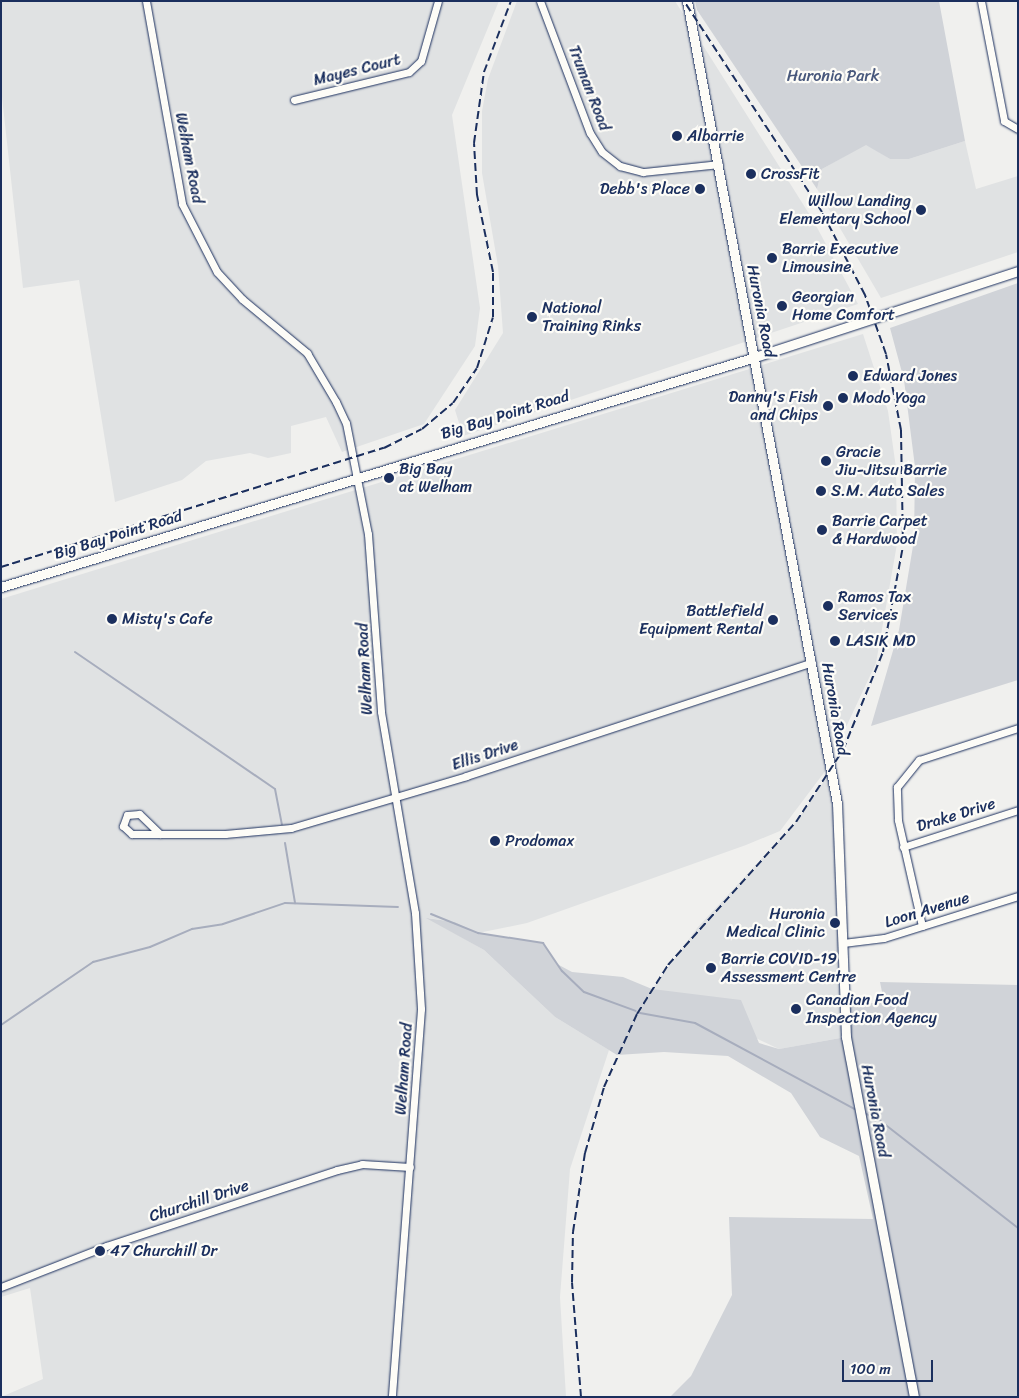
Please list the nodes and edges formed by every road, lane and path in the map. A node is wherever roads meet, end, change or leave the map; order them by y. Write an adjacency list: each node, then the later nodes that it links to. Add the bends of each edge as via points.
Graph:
1 (146, 1): 11 (street, Welham Road, via 182,204 217,272 242,300 307,353 346,423)
2 (438, 1): 6 (street, Mayes Court, via 421,61 410,72)
3 (540, 1): 8 (street, Truman Road, via 590,133 602,152 620,166 643,172)
4 (687, 1): 8 (main road, Huronia Road)
5 (981, 1): 7 (street, via 1004,121)
6 (294, 100)
7 (1018, 129)
8 (719, 164): 10 (main road, Huronia Road)
9 (1018, 270): 10 (main road, Big Bay Point Road)
10 (755, 357): 11 (main road, Big Bay Point Road); 13 (main road, Huronia Road)
11 (356, 477): 12 (main road, Big Bay Point Road); 15 (street, Welham Road, via 374,579 380,712)
12 (1, 587)
13 (812, 662): 15 (street, Ellis Drive); 21 (main road, Huronia Road, via 837,803)
14 (1018, 728): 18 (street, via 934,753 906,772 897,786)
15 (393, 798): 17 (street, Ellis Drive, via 291,828); 22 (street, Welham Road, via 419,946 421,1010)
16 (1018, 810): 18 (street, Drake Drive)
17 (160, 834): 17 (street, Ellis Drive, via 139,814 127,815 123,826 132,834)
18 (903, 847): 20 (street)
19 (1018, 896): 20 (street, Loon Avenue)
20 (922, 926): 21 (street, Loon Avenue, via 869,942)
21 (843, 943): 25 (main road, Huronia Road, via 846,1037)
22 (410, 1167): 23 (street, Churchill Drive, via 362,1164 336,1170 106,1246); 24 (street, Welham Road)
23 (1, 1287)
24 (392, 1397)
25 (914, 1397)

